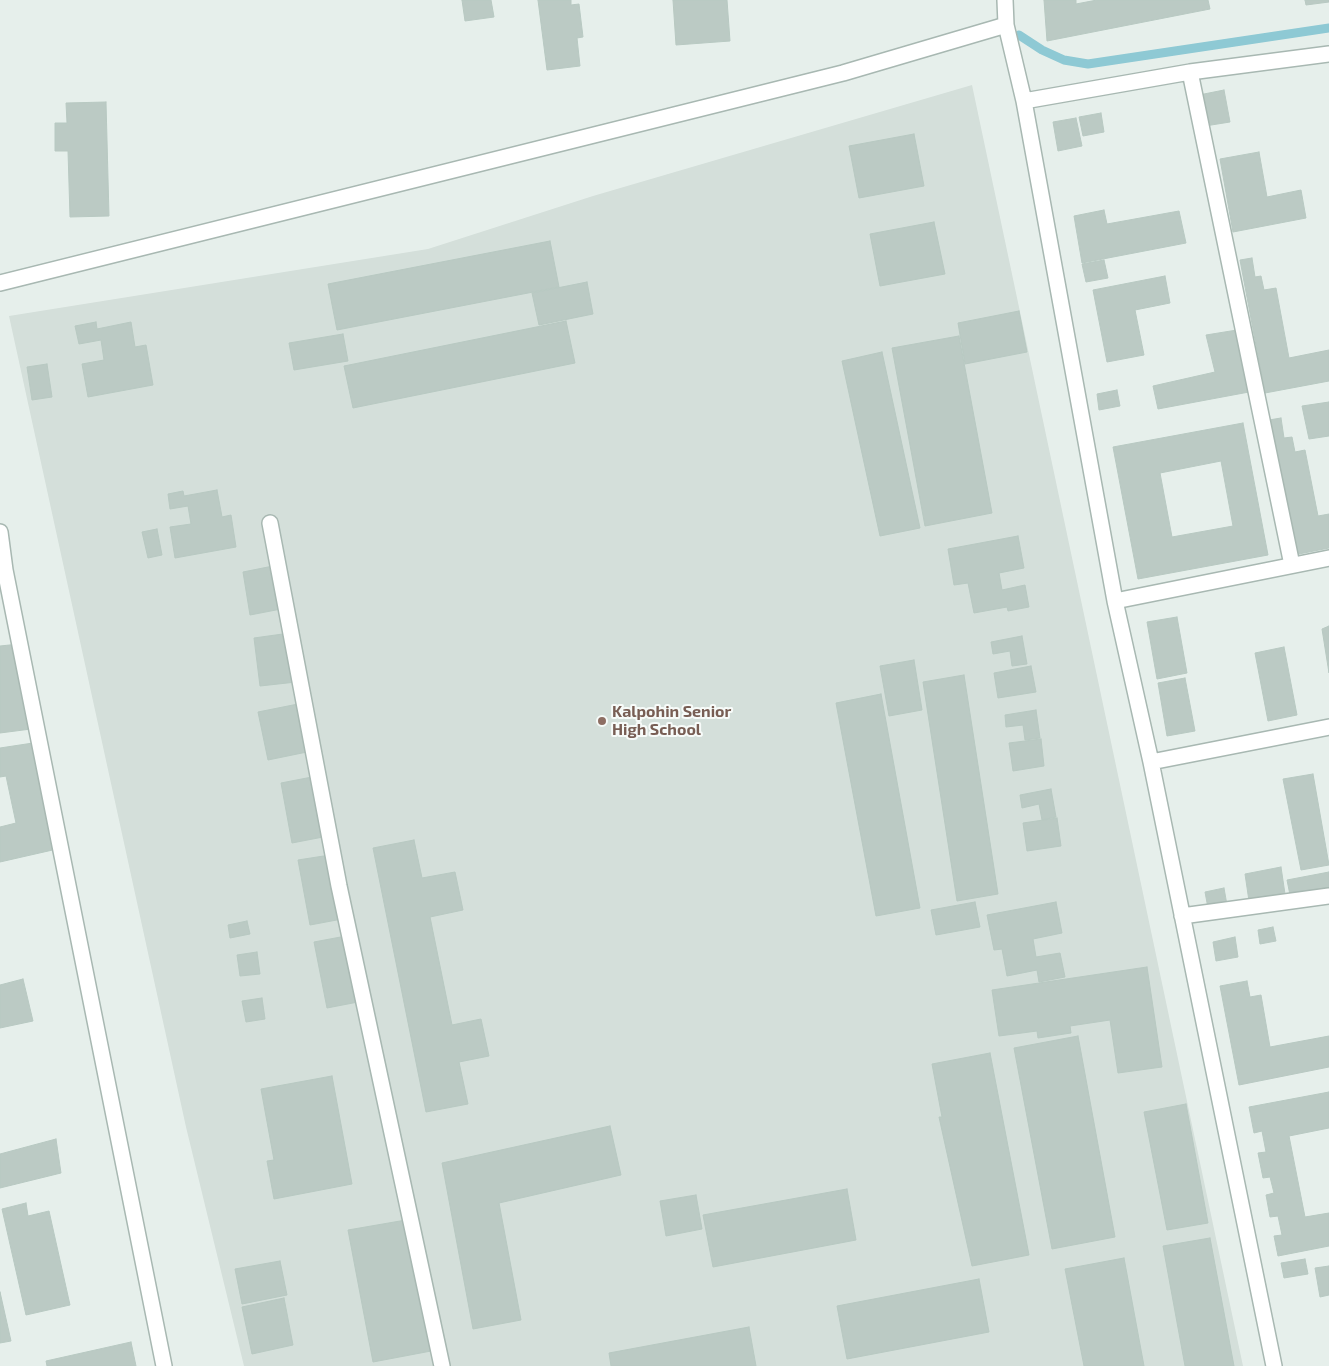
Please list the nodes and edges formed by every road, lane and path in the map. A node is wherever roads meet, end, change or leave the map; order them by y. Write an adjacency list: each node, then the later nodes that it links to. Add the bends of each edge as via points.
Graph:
1 (1005, 0): 2 (street)
2 (1006, 25): 5 (street); 6 (street, via 843,73)
3 (1329, 54): 4 (street)
4 (1190, 72): 5 (street); 10 (street)
5 (1024, 101): 12 (street)
6 (0, 283)
7 (270, 523): 18 (street, via 339,886)
8 (0, 532): 11 (street)
9 (1329, 558): 10 (street)
10 (1292, 565): 12 (street)
11 (3, 571): 17 (street)
12 (1116, 601): 14 (street)
13 (1329, 727): 14 (street)
14 (1151, 762): 16 (street)
15 (1329, 896): 16 (street)
16 (1182, 916): 19 (street)
17 (164, 1366)
18 (442, 1366)
19 (1274, 1366)

